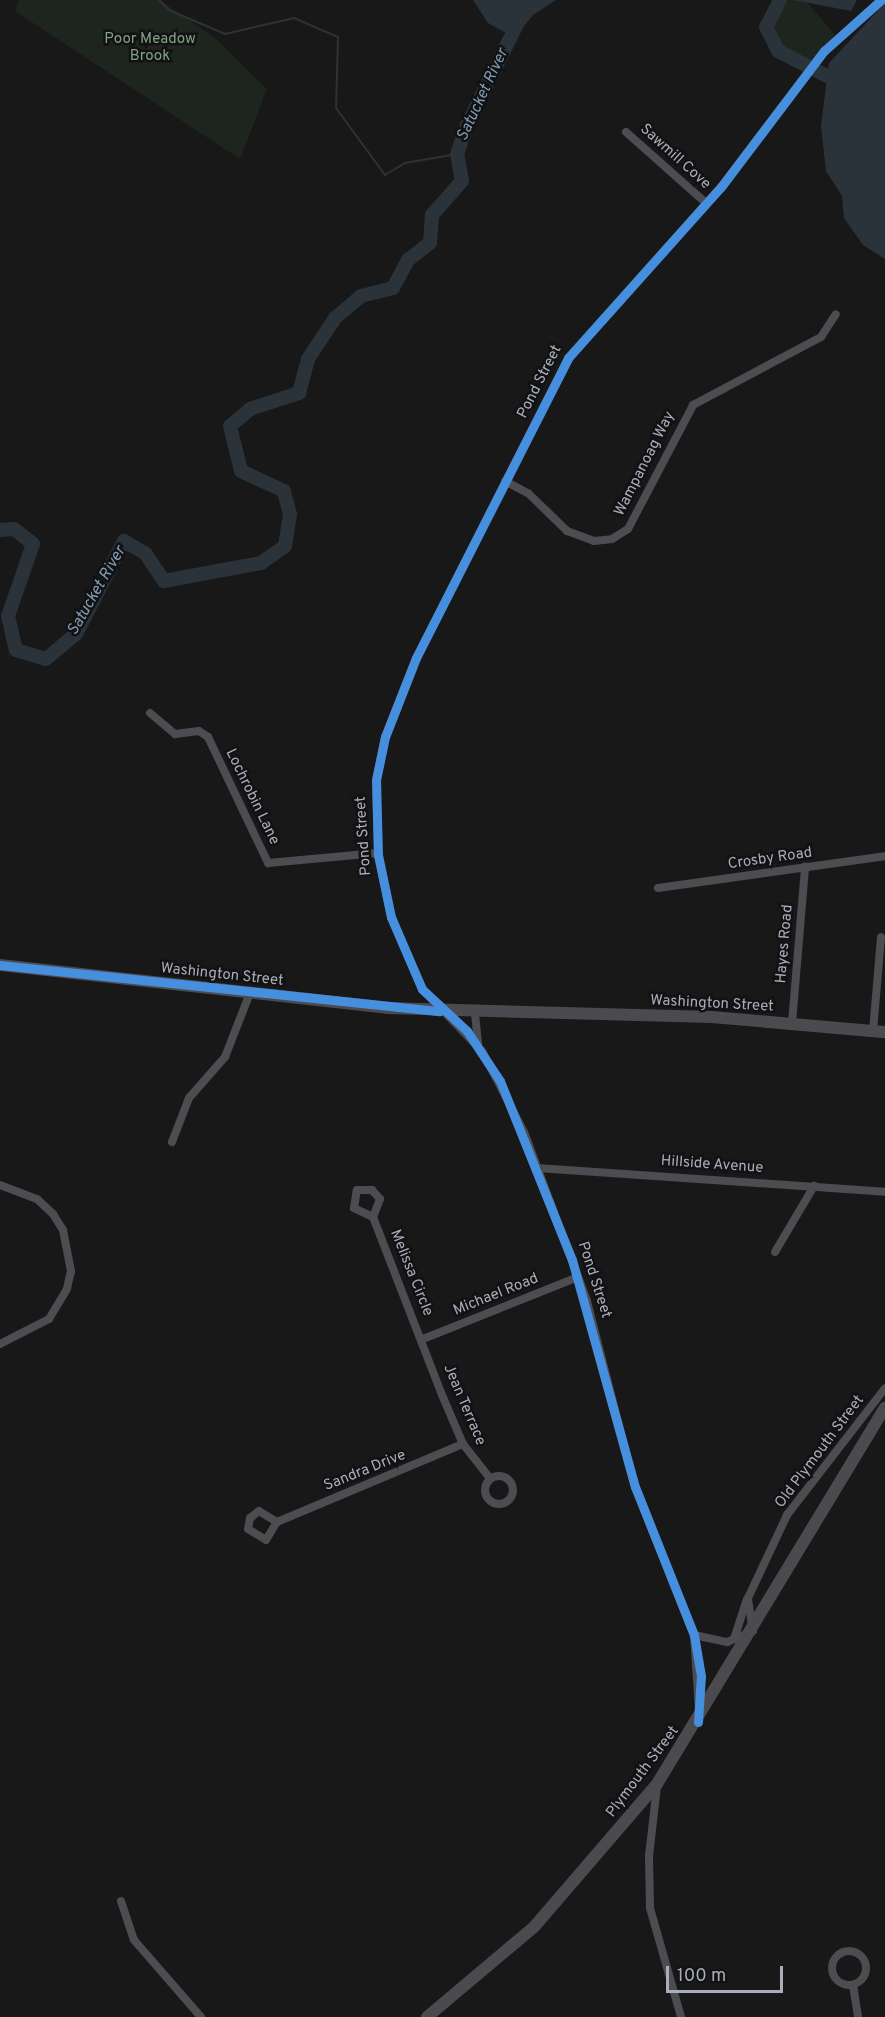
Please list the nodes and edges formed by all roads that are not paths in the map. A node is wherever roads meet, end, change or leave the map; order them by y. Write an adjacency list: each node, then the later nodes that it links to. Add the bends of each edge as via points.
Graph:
1 (881, 0): 3 (street, Pond Street, via 819,58)
2 (626, 132): 3 (street, Sawmill Cove)
3 (706, 203): 5 (street, Pond Street, via 572,352)
4 (836, 314): 5 (street, Wampanoag Way, via 821,337 693,405 628,529 612,539 594,542 567,531 529,494)
5 (506, 481): 7 (street, Pond Street, via 416,658 385,737 375,796)
6 (150, 713): 7 (street, Lochrobin Lane, via 175,734 199,731 208,737 268,863)
7 (378, 853): 15 (street, Pond Street, via 397,933 422,989)
8 (885, 856): 9 (street, Crosby Road)
9 (805, 867): 10 (street, Crosby Road); 17 (street, Hayes Road)
10 (658, 888)
11 (880, 937): 12 (street)
12 (882, 948): 18 (street)
13 (0, 965): 14 (main road, Washington Street)
14 (250, 993): 15 (main road, Washington Street); 20 (street, via 225,1057 189,1098)
15 (440, 1011): 16 (main road, Washington Street); 19 (street, Pond Street)
16 (475, 1014): 17 (main road, Washington Street); 19 (street, Pond Street)
17 (792, 1023): 18 (main road, Washington Street)
18 (879, 1032)
19 (478, 1044): 21 (street, Pond Street, via 508,1098)
20 (172, 1142)
21 (537, 1168): 23 (street, Hillside Avenue); 27 (street, Pond Street)
22 (0, 1185): 29 (street, via 36,1198 52,1214 63,1230 70,1271 67,1289 49,1319 28,1334)
23 (814, 1186): 24 (street, Hillside Avenue); 26 (street)
24 (885, 1192)
25 (373, 1217): 28 (street, Melissa Circle)
26 (775, 1252)
27 (578, 1277): 28 (street, Michael Road); 37 (street, Pond Street, via 635,1487)
28 (423, 1339): 32 (street, Jean Terrace)
29 (0, 1344)
30 (885, 1388): 35 (street, Old Plymouth Street, via 787,1515)
31 (885, 1408): 36 (main road, Plymouth Street)
32 (463, 1444): 33 (street, Jean Terrace); 34 (street, Sandra Drive)
33 (489, 1477)
34 (277, 1522)
35 (748, 1598): 36 (street); 38 (street, Old Plymouth Street)
36 (753, 1631): 38 (street); 39 (main road, Plymouth Street)
37 (694, 1635): 38 (street); 39 (street, Pond Street, via 700,1676)
38 (734, 1639)
39 (698, 1722): 40 (main road, Plymouth Street)
40 (657, 1784): 44 (main road, Plymouth Street, via 534,1927); 45 (street, via 649,1856 650,1908)
41 (122, 1901): 43 (street, via 134,1940)
42 (853, 1985): 42 (street, via 832,1973 841,1952 864,1958 865,1976); 46 (street)
43 (201, 2017)
44 (427, 2017)
45 (681, 2017)
46 (858, 2017)

